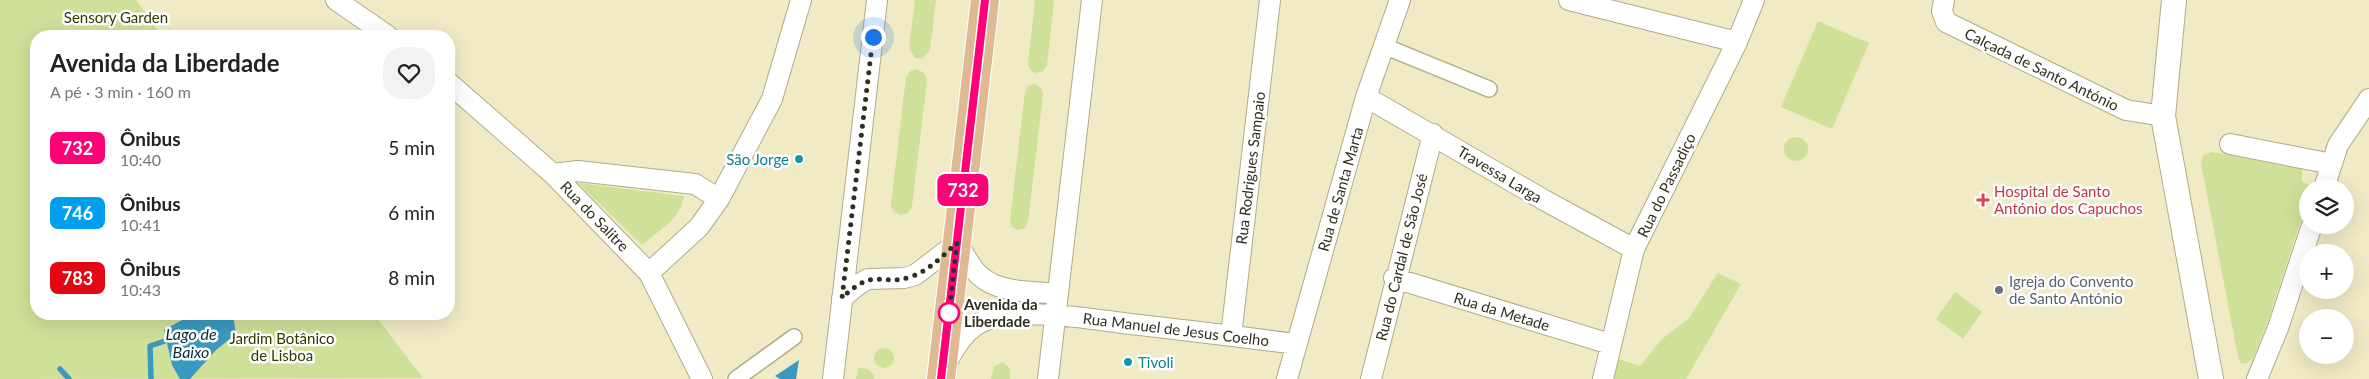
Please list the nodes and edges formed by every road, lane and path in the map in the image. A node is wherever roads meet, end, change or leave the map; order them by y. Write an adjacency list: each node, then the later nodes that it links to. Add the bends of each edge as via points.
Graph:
1 (336, 0): 12 (street)
2 (801, 0): 25 (street, via 772,99)
3 (877, 0): 32 (street)
4 (985, 0): 27 (main road)
5 (1092, 0): 31 (street)
6 (1270, 0): 34 (street, Rua Rodrigues Sampaio)
7 (1400, 0): 14 (street, Rua de Santa Marta)
8 (1568, 0): 13 (street)
9 (1754, 0): 13 (street, Rua do Passadiço)
10 (1944, 0): 19 (street, Calçada de Santo António, via 1942,12 1946,22 2126,110)
11 (2174, 0): 19 (street)
12 (379, 30)
13 (1738, 42): 28 (street, Rua do Passadiço)
14 (1384, 46): 16 (street); 17 (street, Rua de Santa Marta)
15 (455, 88): 23 (street, Rua do Salitre)
16 (1489, 89)
17 (1366, 97): 20 (street, Travessa Larga); 36 (street, Rua de Santa Marta)
18 (2369, 99): 22 (street, via 2344,135)
19 (2162, 116): 46 (street)
20 (1433, 134): 28 (street, Travessa Larga); 30 (street, Rua do Cardal de São José)
21 (2230, 144): 22 (street)
22 (2332, 164): 24 (street)
23 (554, 174): 25 (street, via 578,171 695,184); 29 (street, Rua do Salitre)
24 (2327, 179)
25 (719, 199): 29 (street, via 699,227)
26 (2309, 234): 47 (street, via 2278,328)
27 (957, 243): 31 (street, via 978,275 991,283 1004,289); 32 (street, via 915,275 868,279); 38 (main road)
28 (1634, 249): 37 (street, Rua do Passadiço)
29 (649, 273): 39 (street, Rua do Salitre)
30 (1394, 278): 37 (street, Rua da Metade); 44 (street, Rua do Cardal de São José)
31 (1058, 294): 33 (street)
32 (842, 298): 41 (street)
33 (1055, 315): 34 (street, Rua Manuel de Jesus Coelho); 38 (street, via 987,320 971,329 957,343); 42 (street)
34 (1231, 336): 36 (street, Rua Manuel de Jesus Coelho)
35 (794, 337): 40 (street)
36 (1296, 344): 43 (street, Rua de Santa Marta)
37 (1610, 344): 45 (street, Rua do Passadiço)
38 (941, 376)
39 (702, 379)
40 (736, 379)
41 (833, 379)
42 (1048, 379)
43 (1286, 379)
44 (1370, 379)
45 (1602, 379)
46 (2212, 379)
47 (2257, 379)

